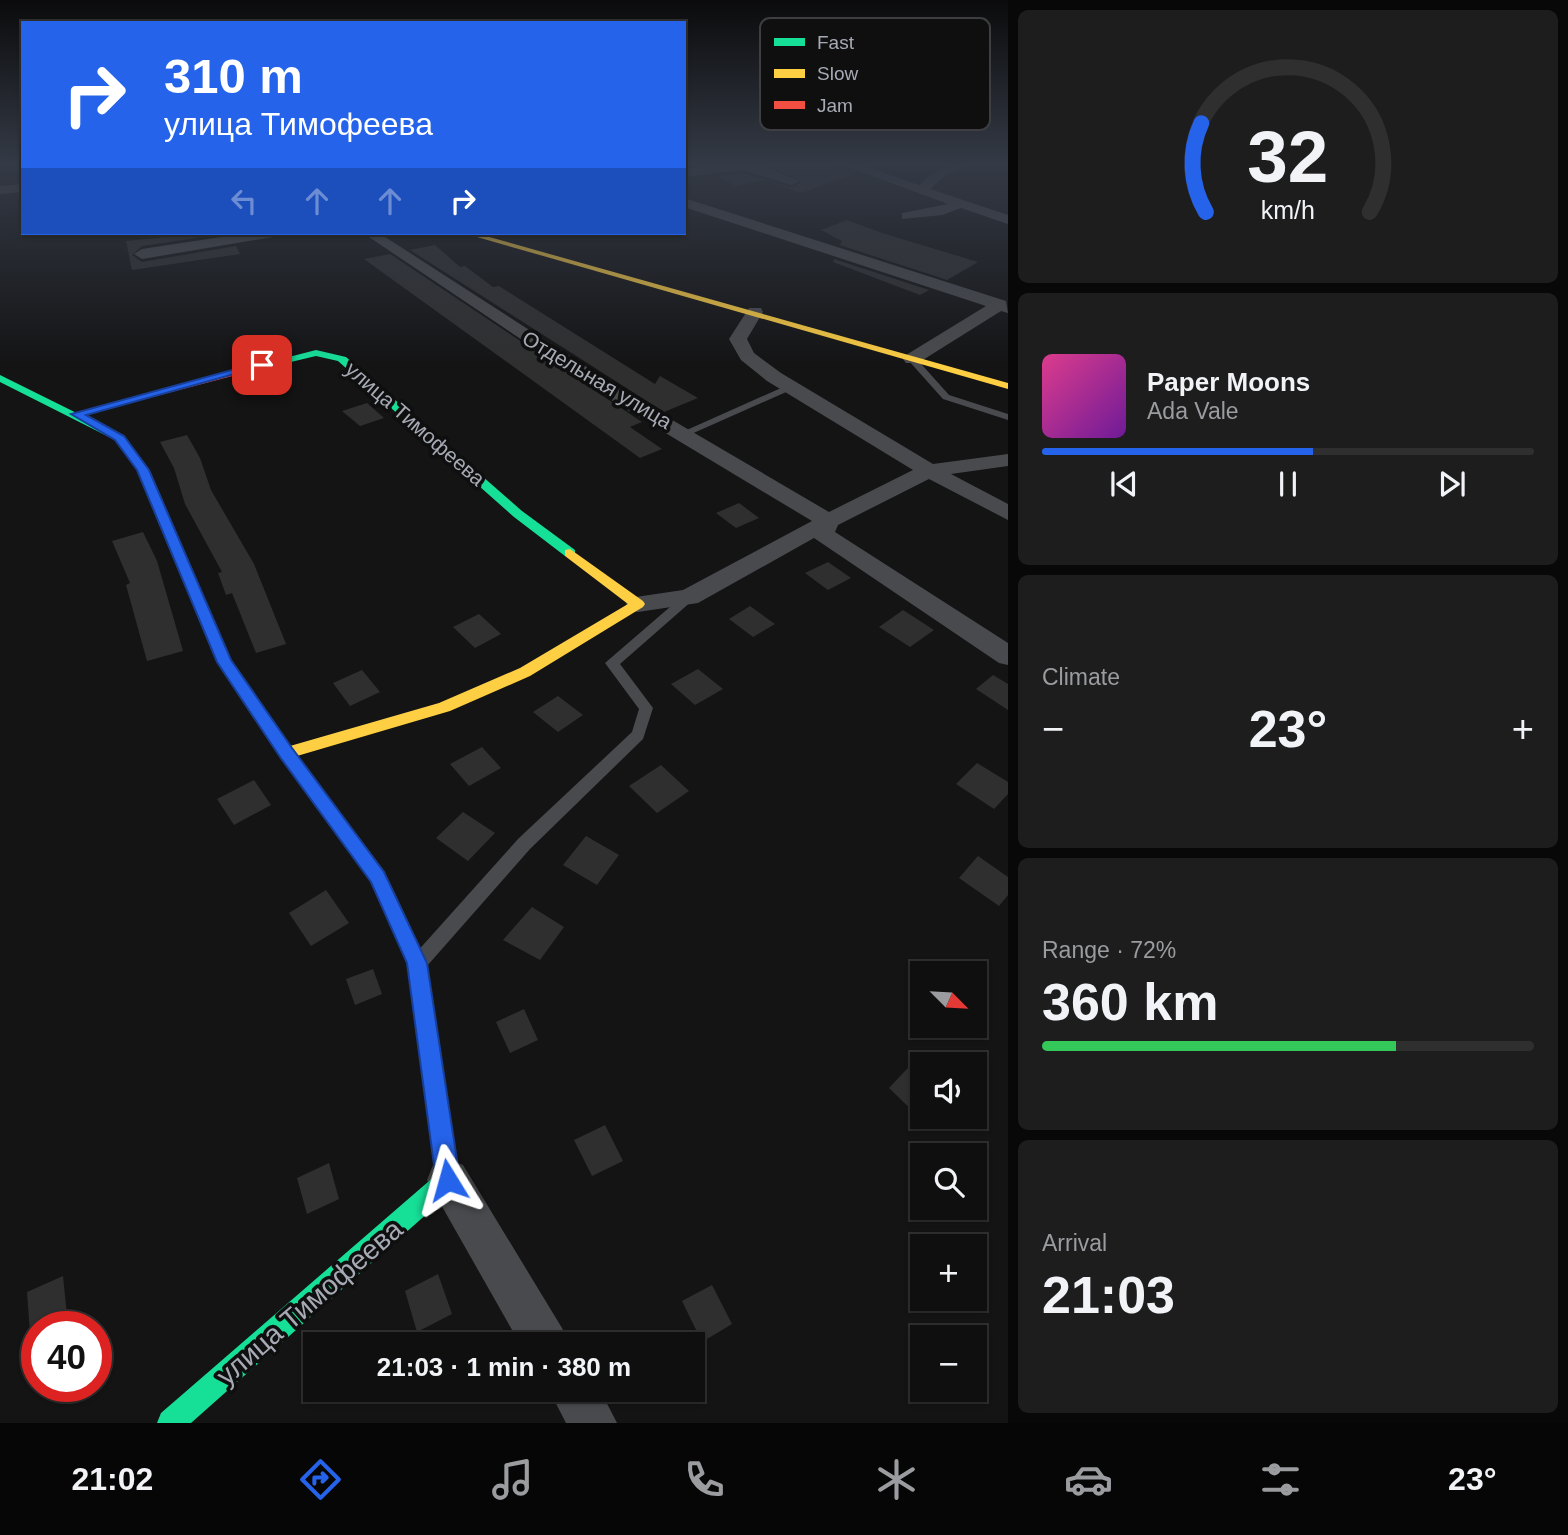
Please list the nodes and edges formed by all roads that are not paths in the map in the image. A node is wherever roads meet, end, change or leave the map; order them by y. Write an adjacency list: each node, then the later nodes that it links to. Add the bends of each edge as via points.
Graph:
1 (774, 231): 6 (street)
2 (261, 235): 5 (street)
3 (373, 235): 14 (street, Отдельная улица, via 626,401)
4 (474, 235): 7 (street)
5 (142, 254)
6 (1004, 307): 8 (street)
7 (755, 312): 8 (street); 11 (street, via 738,339 747,356)
8 (912, 359): 10 (street); 13 (lane, via 946,397)
9 (0, 378): 12 (street)
10 (1008, 386)
11 (790, 387): 14 (lane); 16 (street)
12 (76, 414): 20 (street, улица Тимофеева, via 288,358 316,353 342,359 518,513); 22 (street, via 120,438 143,470 224,662)
13 (1008, 417)
14 (685, 433): 18 (street, Отдельная улица)
15 (1008, 460): 16 (street)
16 (929, 471): 17 (street); 18 (street)
17 (1008, 513)
18 (828, 521): 19 (street); 21 (street, via 823,534)
19 (689, 597): 20 (street); 23 (lane, via 612,663 646,708 638,735 524,844)
20 (638, 604): 22 (street, via 525,671 444,707)
21 (1008, 656)
22 (286, 753): 23 (street, via 378,877)
23 (417, 963): 24 (street)
24 (448, 1180): 25 (street); 27 (street, улица Тимофеева)
25 (539, 1332)
26 (580, 1402): 28 (street)
27 (170, 1423)
28 (593, 1423)

